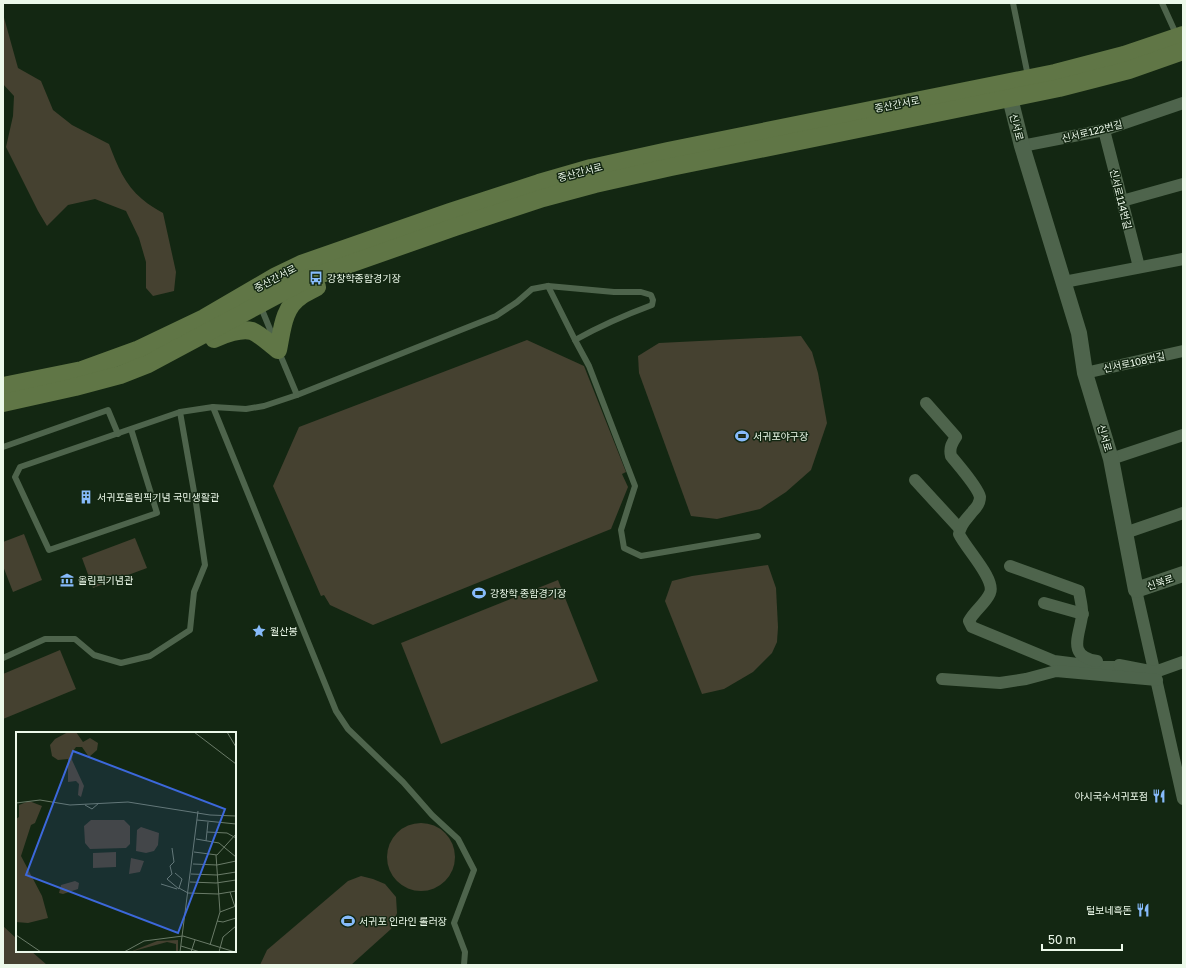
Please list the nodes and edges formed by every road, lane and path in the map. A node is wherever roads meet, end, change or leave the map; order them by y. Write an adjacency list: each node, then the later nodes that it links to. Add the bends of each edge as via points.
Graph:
1 (1014, 3): 4 (lane)
2 (1162, 3): 3 (lane)
3 (1182, 44): 4 (main road, 중산간서로); 5 (main road, 중산간서로, via 1157,60 1097,79)
4 (1028, 78): 5 (main road, 중산간서로)
5 (1008, 91): 8 (street, 신서로); 11 (main road, 중산간서로, via 595,184 504,210); 16 (main road, 중산간서로, via 668,151 568,174 301,264 276,276)
6 (1183, 103): 7 (street, 신서로122번길)
7 (1104, 130): 8 (street, 신서로122번길); 10 (street, 신서로114번길)
8 (1022, 146): 14 (street, 신서로)
9 (1183, 184): 10 (street)
10 (1122, 201): 13 (street, 신서로114번길)
11 (374, 256): 16 (main road, 중산간서로); 18 (main road, via 358,268 299,297 290,306 285,318)
12 (1183, 259): 13 (street)
13 (1139, 267): 14 (street)
14 (1064, 282): 21 (street, 신서로, via 1079,333)
15 (548, 286): 17 (lane); 17 (lane, via 642,292 651,295 652,305 594,329); 23 (lane, via 532,289 496,316)
16 (257, 297): 18 (lane); 20 (main road, 중산간서로); 22 (main road, 중산간서로, via 204,318 137,350 82,370)
17 (575, 340): 37 (lane, via 589,366 635,486 621,530 624,548 641,556)
18 (278, 350): 20 (main road, via 251,331 239,331 221,336 172,358); 23 (lane)
19 (1183, 351): 21 (street, 신서로108번길)
20 (148, 364): 24 (main road, 중산간서로, via 75,388)
21 (1085, 373): 32 (street, 신서로)
22 (3, 386)
23 (297, 394): 26 (lane, via 264,406 246,409)
24 (3, 403)
25 (926, 403): 35 (street, via 956,437 950,450 951,456 980,496 975,509 962,523)
26 (213, 407): 27 (lane); 49 (lane, via 336,711 348,729 458,839 474,870 454,923 465,952)
27 (180, 412): 28 (lane); 43 (lane, via 205,565 194,592 190,630 150,656 121,663 94,655 75,639 45,639)
28 (130, 429): 29 (lane); 29 (lane, via 157,513 49,550 15,478 20,467)
29 (118, 434): 31 (lane, via 108,410)
30 (1183, 434): 32 (street)
31 (3, 447)
32 (1111, 459): 36 (street, 신서로)
33 (915, 480): 35 (street)
34 (1183, 513): 36 (street)
35 (960, 530): 45 (street, via 959,534 964,544 990,582 990,593 969,620 972,627 1054,661 1101,667)
36 (1125, 533): 40 (street, 신서로)
37 (758, 536)
38 (1010, 566): 42 (street, via 1079,591)
39 (1183, 574): 40 (street, 신북로)
40 (1136, 590): 46 (street, 신서로)
41 (1044, 603): 42 (street)
42 (1083, 614): 45 (street, via 1078,639 1080,655 1089,660)
43 (3, 658)
44 (1183, 662): 46 (street)
45 (1126, 666): 46 (street)
46 (1156, 676): 47 (street, via 1056,671 1000,683); 48 (street, 신서로)
47 (942, 679)
48 (1183, 799)
49 (464, 965)

